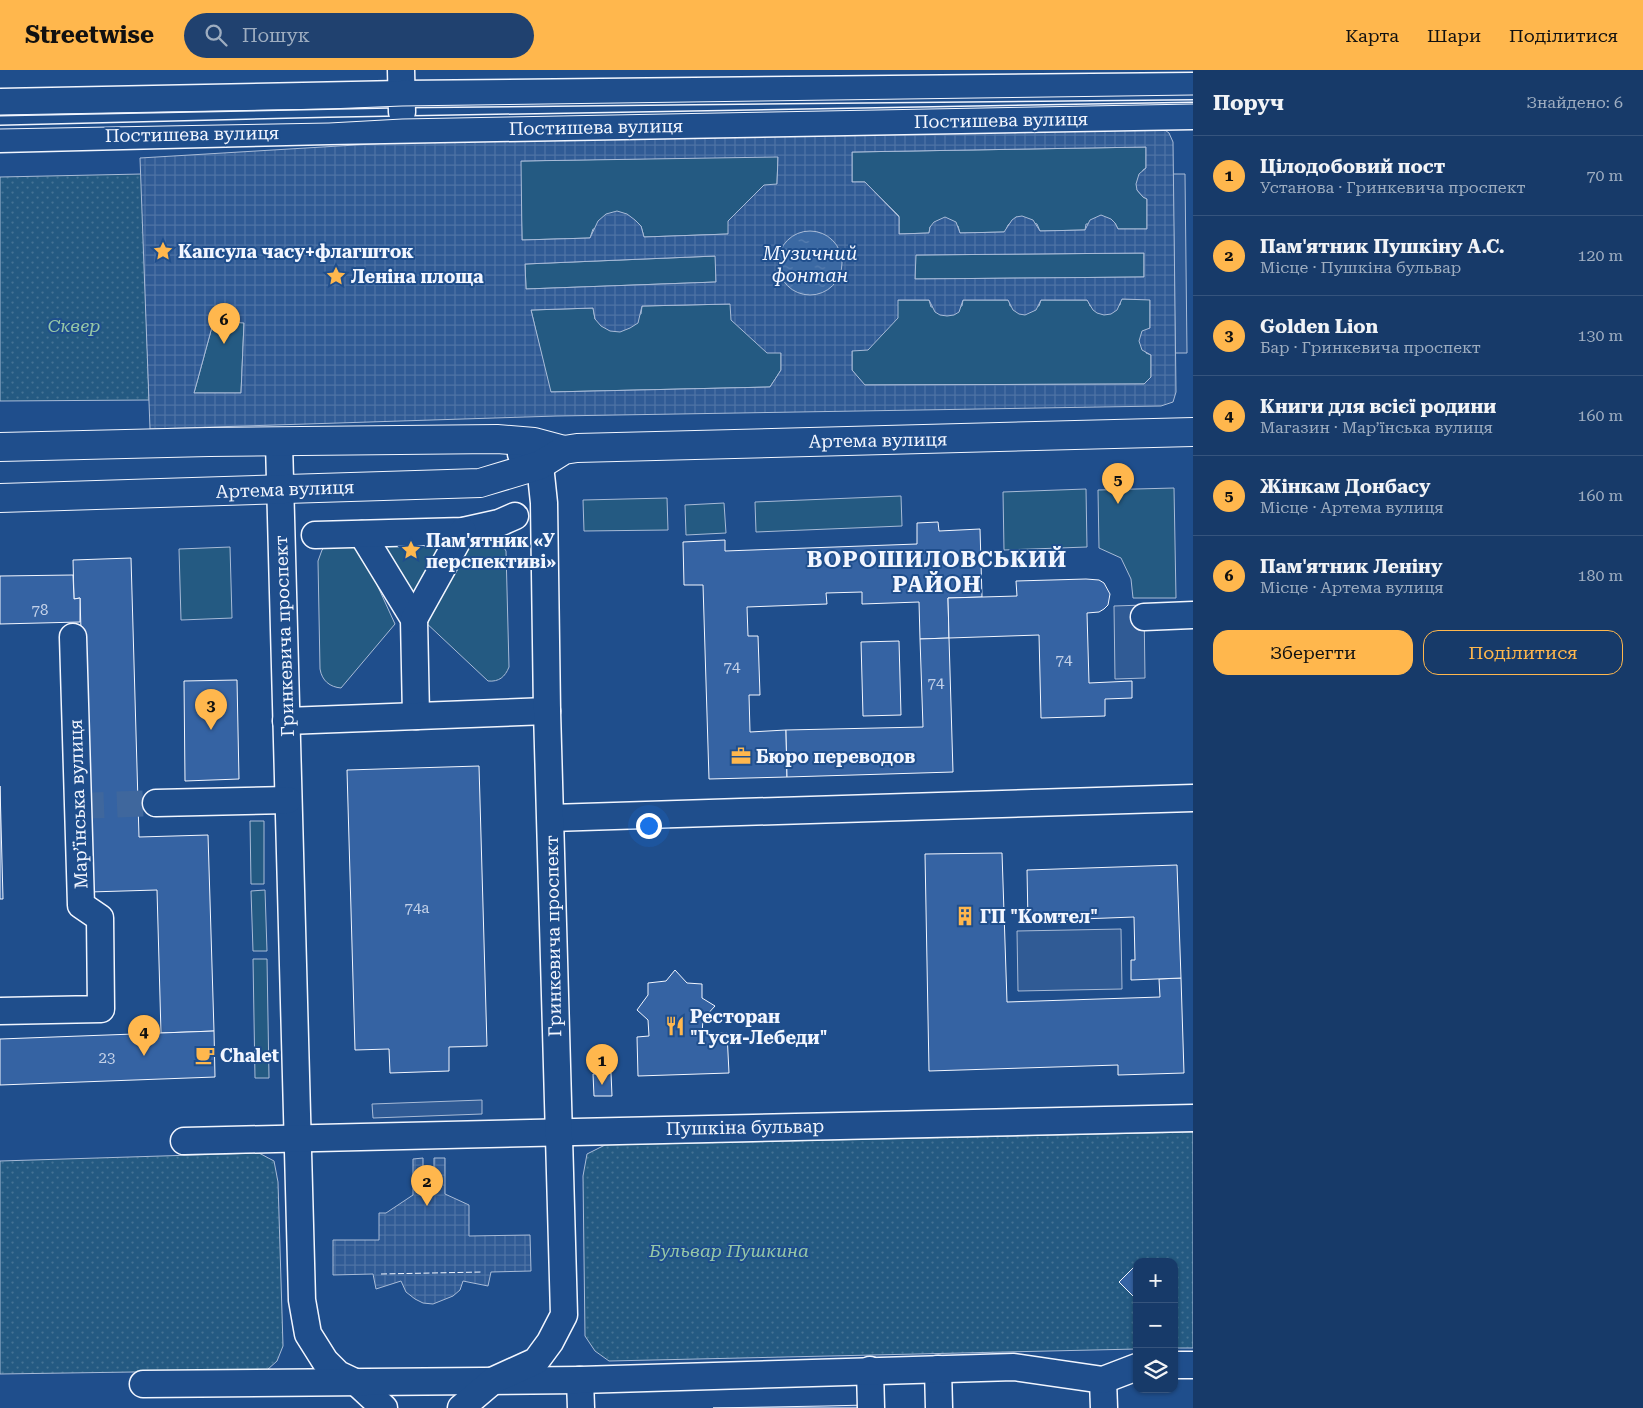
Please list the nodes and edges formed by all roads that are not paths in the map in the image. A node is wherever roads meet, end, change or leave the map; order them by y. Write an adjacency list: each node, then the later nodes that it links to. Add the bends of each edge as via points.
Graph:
1 (401, 82): 2 (street, Постишева вулиця); 3 (street, Постишева вулиця); 5 (street)
2 (1193, 86)
3 (0, 102)
4 (1193, 116): 5 (street, Постишева вулиця)
5 (402, 130): 6 (street, Постишева вулиця)
6 (0, 139)
7 (1193, 432): 11 (main road, Артема вулиця)
8 (497, 439): 9 (main road, Артема вулиця); 11 (main road, Артема вулиця, via 534,442); 12 (street)
9 (279, 443): 10 (main road, Артема вулиця); 13 (street, Гринкевича проспект)
10 (0, 448)
11 (564, 450): 12 (main road, Артема вулиця)
12 (540, 465): 13 (main road, Артема вулиця, via 480,483); 23 (street, Гринкевича проспект, via 544,503)
13 (280, 489): 14 (main road, Артема вулиця); 25 (street, Гринкевича проспект)
14 (0, 498)
15 (515, 516): 16 (street)
16 (463, 532): 17 (street); 21 (street)
17 (362, 534): 18 (street); 21 (street)
18 (315, 535)
19 (1193, 615): 20 (street)
20 (1144, 617)
21 (414, 619): 24 (street)
22 (73, 637): 30 (street, Мар’їнська вулиця, via 81,905 100,918 101,1009)
23 (547, 711): 24 (street); 29 (street, Гринкевича проспект)
24 (416, 716): 25 (street)
25 (286, 722): 27 (street, Гринкевича проспект)
26 (1193, 798): 29 (street)
27 (288, 800): 28 (street); 33 (street, Гринкевича проспект)
28 (156, 803)
29 (551, 818): 32 (street, Гринкевича проспект)
30 (0, 1011)
31 (1193, 1118): 32 (street, Пушкіна бульвар)
32 (559, 1131): 33 (street, Пушкіна бульвар); 40 (street, Гринкевича проспект, via 564,1315 536,1361)
33 (297, 1139): 34 (street, Пушкіна бульвар); 43 (street, Гринкевича проспект, via 302,1300 308,1334 325,1361 338,1374)
34 (184, 1141)
35 (1178, 1365): 36 (street)
36 (1193, 1365)
37 (938, 1369): 39 (street); 42 (street, via 1014,1367); 49 (street)
38 (1133, 1369): 42 (street)
39 (870, 1370): 41 (street); 48 (street)
40 (494, 1380): 41 (street); 43 (street); 46 (street, Гринкевича проспект)
41 (580, 1380): 47 (street)
42 (1103, 1380): 50 (street)
43 (356, 1383): 44 (street); 45 (street, Гринкевича проспект)
44 (143, 1384)
45 (384, 1408)
46 (461, 1408)
47 (581, 1408)
48 (871, 1408)
49 (938, 1408)
50 (1104, 1408)

